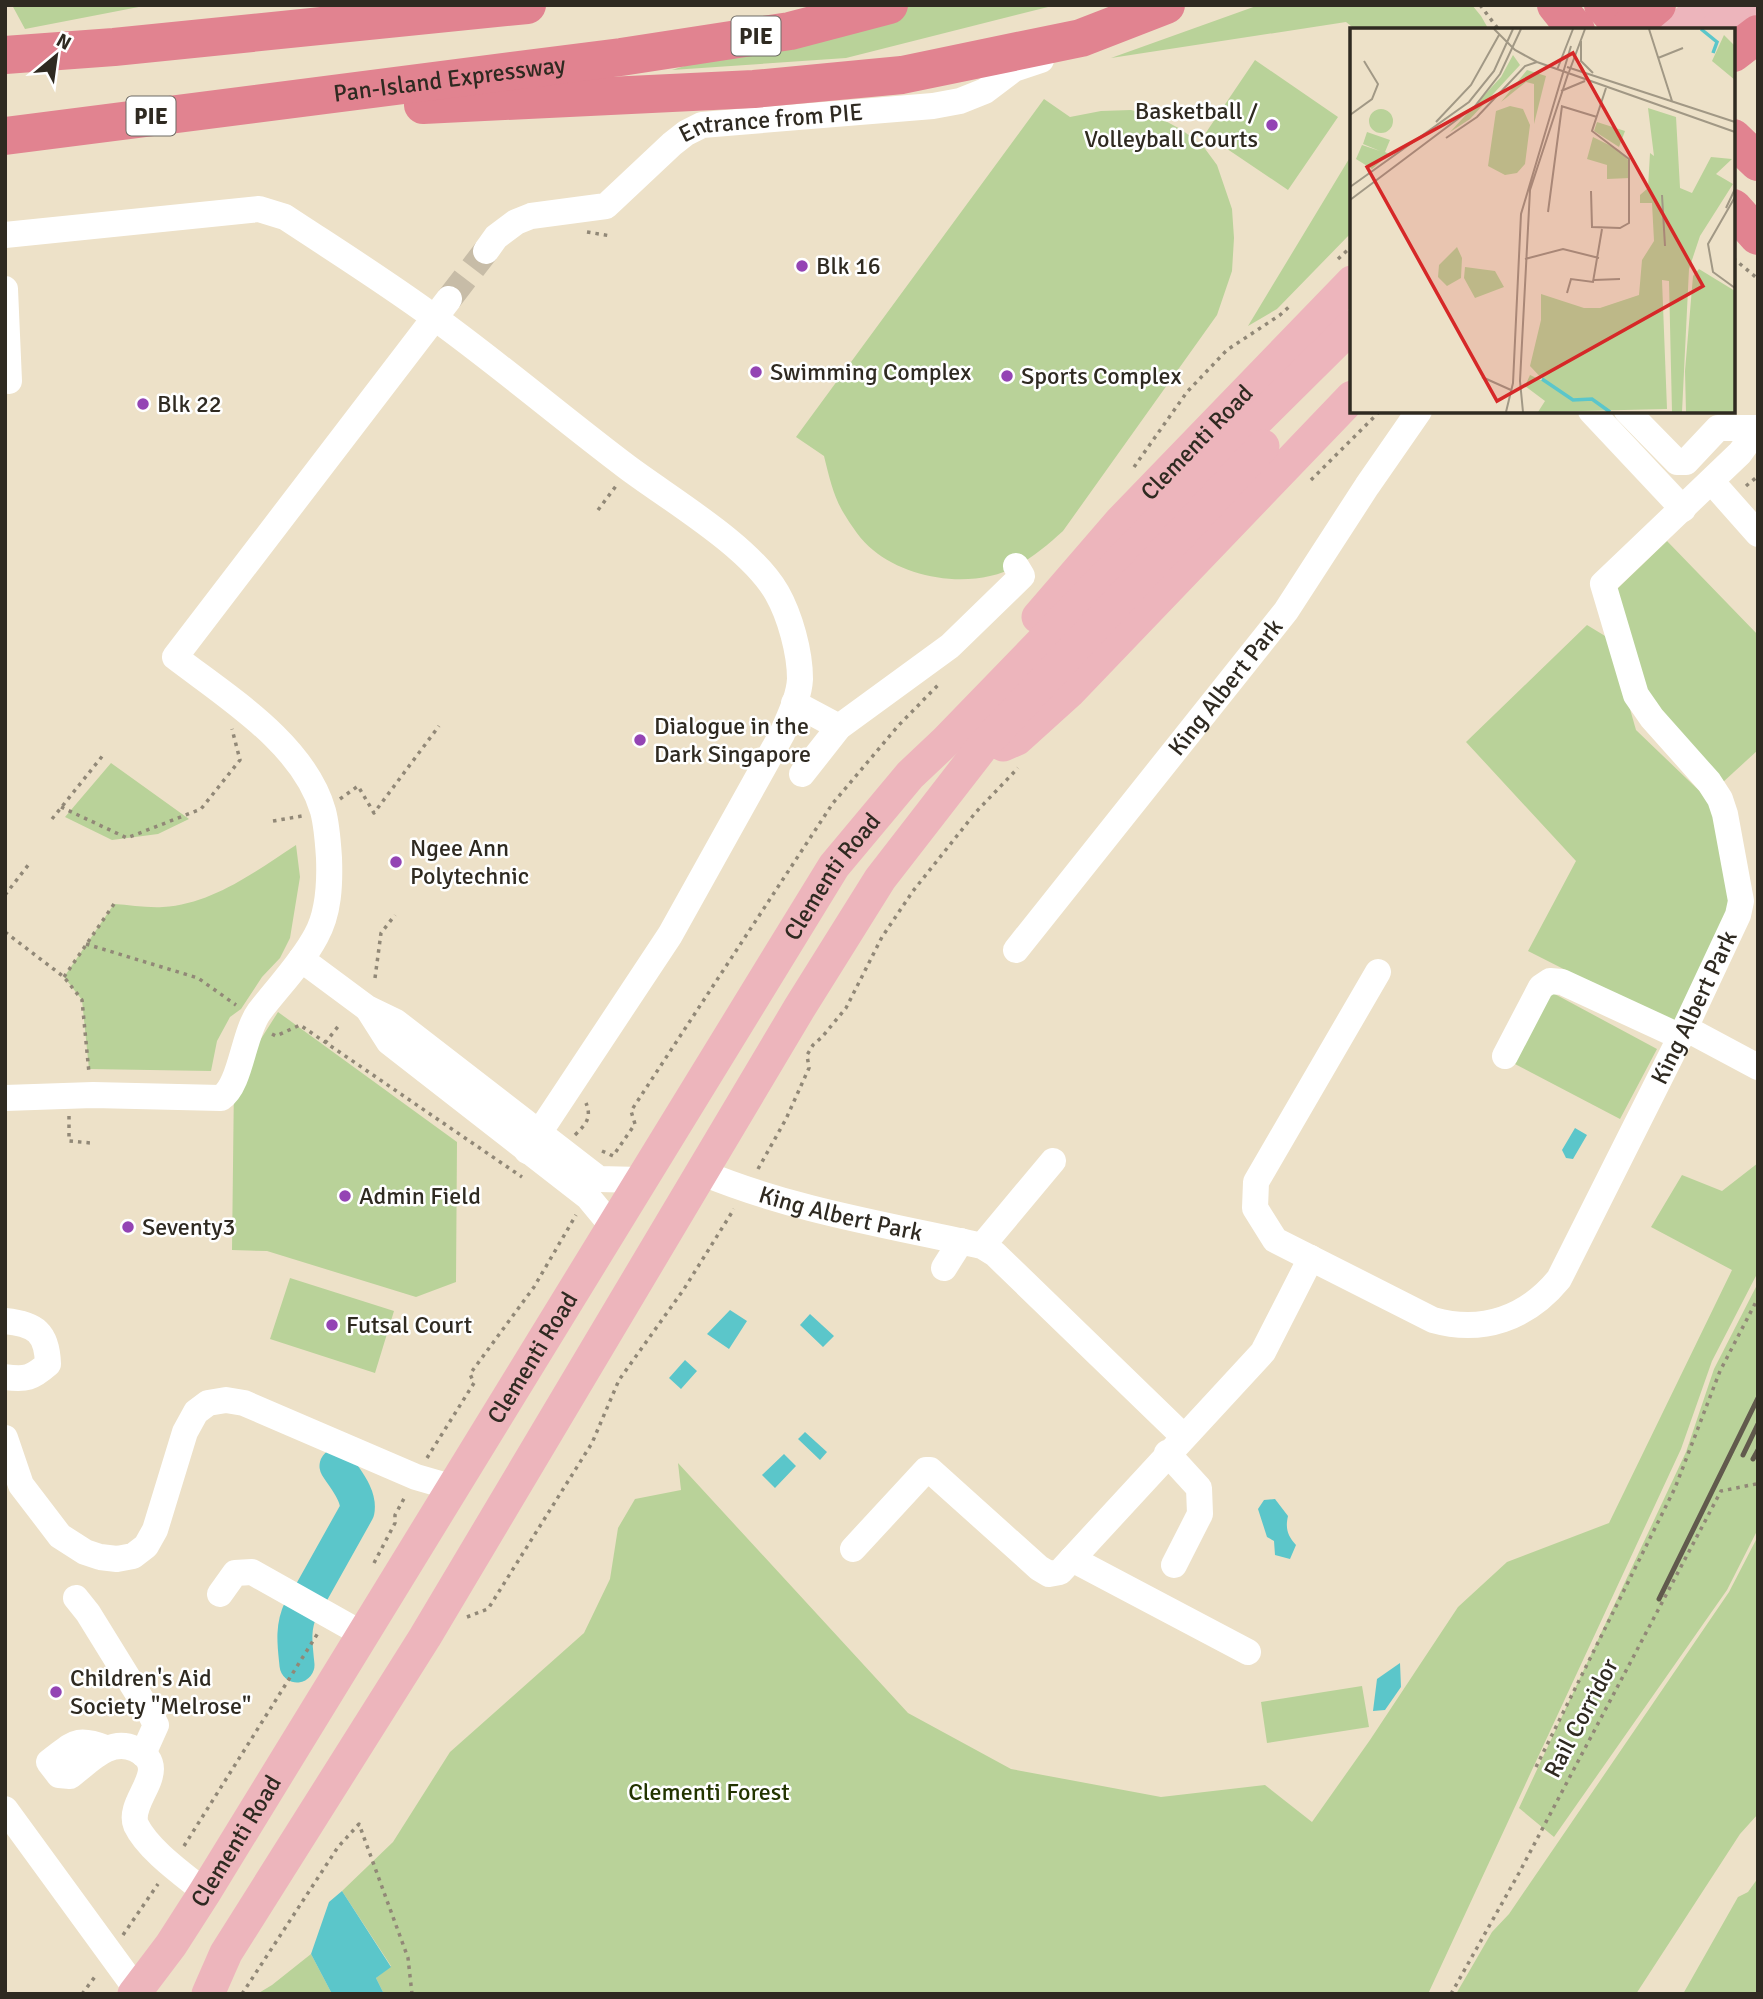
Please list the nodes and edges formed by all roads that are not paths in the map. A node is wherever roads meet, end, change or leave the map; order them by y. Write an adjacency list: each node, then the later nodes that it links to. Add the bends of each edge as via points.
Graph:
1 (527, 5): 10 (highway)
2 (889, 5): 21 (highway, Pan-Island Expressway / PIE, via 790,31)
3 (1166, 5): 18 (highway)
4 (1537, 5): 11 (highway)
5 (1556, 5): 12 (highway)
6 (1603, 5): 13 (highway)
7 (1657, 5): 14 (highway)
8 (1705, 5): 15 (main road)
9 (1743, 5): 16 (main road)
10 (413, 12): 20 (highway, via 128,46)
11 (1538, 28)
12 (1574, 28)
13 (1625, 28)
14 (1629, 28)
15 (1679, 28)
16 (1717, 28)
17 (1758, 34): 19 (highway)
18 (1082, 38): 21 (highway, via 902,75 754,89 348,108); 30 (street, Entrance from PIE, via 1068,51 1014,69 985,91 960,101 702,125 685,133 606,206 531,216 496,237)
19 (1735, 51)
20 (5, 55)
21 (297, 97): 22 (highway, Pan-Island Expressway / PIE)
22 (5, 136)
23 (1735, 140): 24 (highway)
24 (1758, 162)
25 (1735, 210): 28 (highway)
26 (1735, 229): 29 (highway)
27 (5, 235): 33 (street, via 259,209 285,217)
28 (1758, 236)
29 (1758, 242)
30 (486, 251)
31 (1343, 273): 50 (main road, Clementi Road, via 955,714)
32 (5, 289): 36 (street)
33 (442, 308): 48 (street, via 629,468 740,550 761,571 777,593 789,623 800,680); 54 (street, via 175,657 282,743 316,794 328,846 330,891 318,934)
34 (1350, 328): 42 (main road, Clementi Road)
35 (1350, 360): 42 (main road, Clementi Road)
36 (9, 381)
37 (1350, 399): 51 (main road, via 1069,692 1017,739)
38 (1418, 413): 53 (street, King Albert Park, via 1286,611)
39 (1593, 413): 45 (street)
40 (1629, 413): 41 (street, via 1677,462 1686,462 1718,428)
41 (1758, 428): 43 (street, King Albert Park)
42 (1258, 435): 50 (main road, Clementi Road); 51 (main road, Clementi Road)
43 (1749, 452): 44 (street, King Albert Park)
44 (1712, 481): 45 (street, King Albert Park); 46 (street)
45 (1683, 509): 56 (street, King Albert Park, via 1603,584 1636,695 1720,799 1741,901)
46 (1758, 534)
47 (1016, 566): 49 (street, via 1022,576 950,646)
48 (794, 703): 49 (street); 60 (street, via 782,734 670,935)
49 (839, 727): 52 (street)
50 (946, 741): 63 (main road, Clementi Road, via 910,775 834,866)
51 (983, 746): 62 (main road, Clementi Road, via 880,879)
52 (802, 774)
53 (1016, 950)
54 (301, 960): 59 (street, via 256,1016 229,1093 221,1098); 60 (street, via 396,1022 491,1098)
55 (1378, 972): 66 (street, King Albert Park, via 1256,1182 1255,1208 1275,1240)
56 (1683, 1033): 57 (street, via 1550,981 1541,988); 58 (street); 66 (street, King Albert Park, via 1559,1279 1530,1308 1490,1323 1453,1326)
57 (1505, 1056)
58 (1758, 1067)
59 (5, 1098)
60 (534, 1141): 63 (street, via 599,1179); 64 (street)
61 (1053, 1161): 65 (street)
62 (703, 1173): 65 (street, King Albert Park, via 782,1202); 84 (main road, Clementi Road)
63 (640, 1180): 64 (main road, Clementi Road)
64 (612, 1226): 72 (main road, Clementi Road)
65 (971, 1243): 67 (street); 71 (street, King Albert Park, via 995,1254)
66 (1311, 1258): 71 (street, via 1263,1352)
67 (944, 1268)
68 (5, 1321): 69 (street, via 37,1329 48,1346 48,1364 37,1374 23,1380)
69 (5, 1377)
70 (5, 1438): 72 (street, via 20,1485 60,1536 100,1558 133,1556 146,1546 185,1432 196,1412 208,1403 244,1403 416,1477)
71 (1175, 1445): 74 (street); 75 (street, King Albert Park, via 1199,1488 1200,1514)
72 (454, 1488): 78 (main road, Clementi Road)
73 (853, 1549): 74 (street, via 930,1470 1039,1568 1049,1574 1060,1572)
74 (1072, 1559): 79 (street)
75 (1174, 1565)
76 (220, 1594): 78 (street, via 235,1573 252,1572)
77 (76, 1598): 81 (street, via 156,1725)
78 (364, 1635): 83 (main road, Clementi Road)
79 (1248, 1652)
80 (106, 1748): 81 (street, via 123,1745)
81 (143, 1754): 85 (street, via 151,1763 151,1773 134,1817 137,1827)
82 (5, 1809): 87 (street, Clementi Road)
83 (254, 1812): 84 (main road, via 269,1830); 85 (main road, Clementi Road)
84 (316, 1814): 86 (main road, Clementi Road)
85 (199, 1902): 86 (main road, via 216,1904 227,1916); 87 (main road, Clementi Road)
86 (226, 1953): 88 (main road, Clementi Road)
87 (135, 1992)
88 (208, 1994)

